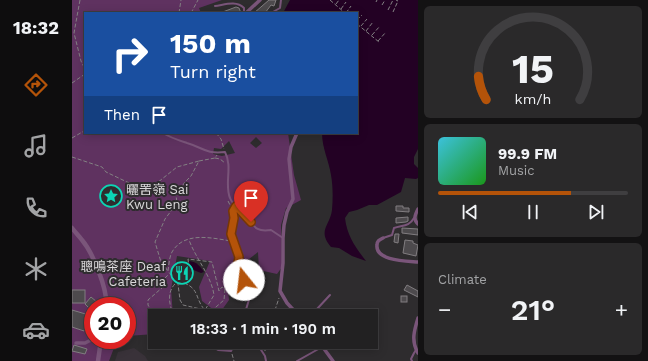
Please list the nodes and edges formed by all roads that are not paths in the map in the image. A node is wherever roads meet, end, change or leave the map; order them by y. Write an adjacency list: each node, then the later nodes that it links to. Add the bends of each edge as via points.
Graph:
1 (260, 0): 5 (street)
2 (281, 0): 6 (lane, via 280,8)
3 (215, 6): 4 (lane, via 234,3 244,8)
4 (245, 12)
5 (246, 12)
6 (273, 12)
7 (164, 134): 9 (lane, via 206,152 225,152 229,159 229,196)
8 (297, 134): 14 (street, via 289,159 293,199 286,216)
9 (236, 206): 14 (lane, via 256,229 271,230); 19 (lane, via 233,211 231,234 239,257 238,263 251,293)
10 (418, 209): 11 (street)
11 (414, 217): 12 (street); 15 (lane, via 408,225 394,228 392,235)
12 (418, 224)
13 (72, 228): 18 (street, via 83,240 97,266)
14 (283, 238): 20 (street, via 280,291)
15 (383, 238): 16 (street, via 377,245 377,251 381,255)
16 (418, 262)
17 (330, 295): 21 (lane)
18 (107, 297)
19 (246, 309)
20 (293, 309)
21 (317, 309)
22 (418, 318): 31 (street, via 413,334)
23 (74, 342): 24 (street)
24 (84, 343)
25 (100, 349): 32 (street)
26 (216, 349): 27 (lane)
27 (233, 349)
28 (260, 349): 33 (lane)
29 (319, 349): 34 (lane)
30 (324, 349): 35 (street)
31 (417, 352): 36 (lane, via 414,352)
32 (98, 361)
33 (266, 361)
34 (297, 361)
35 (333, 361)
36 (412, 361)

